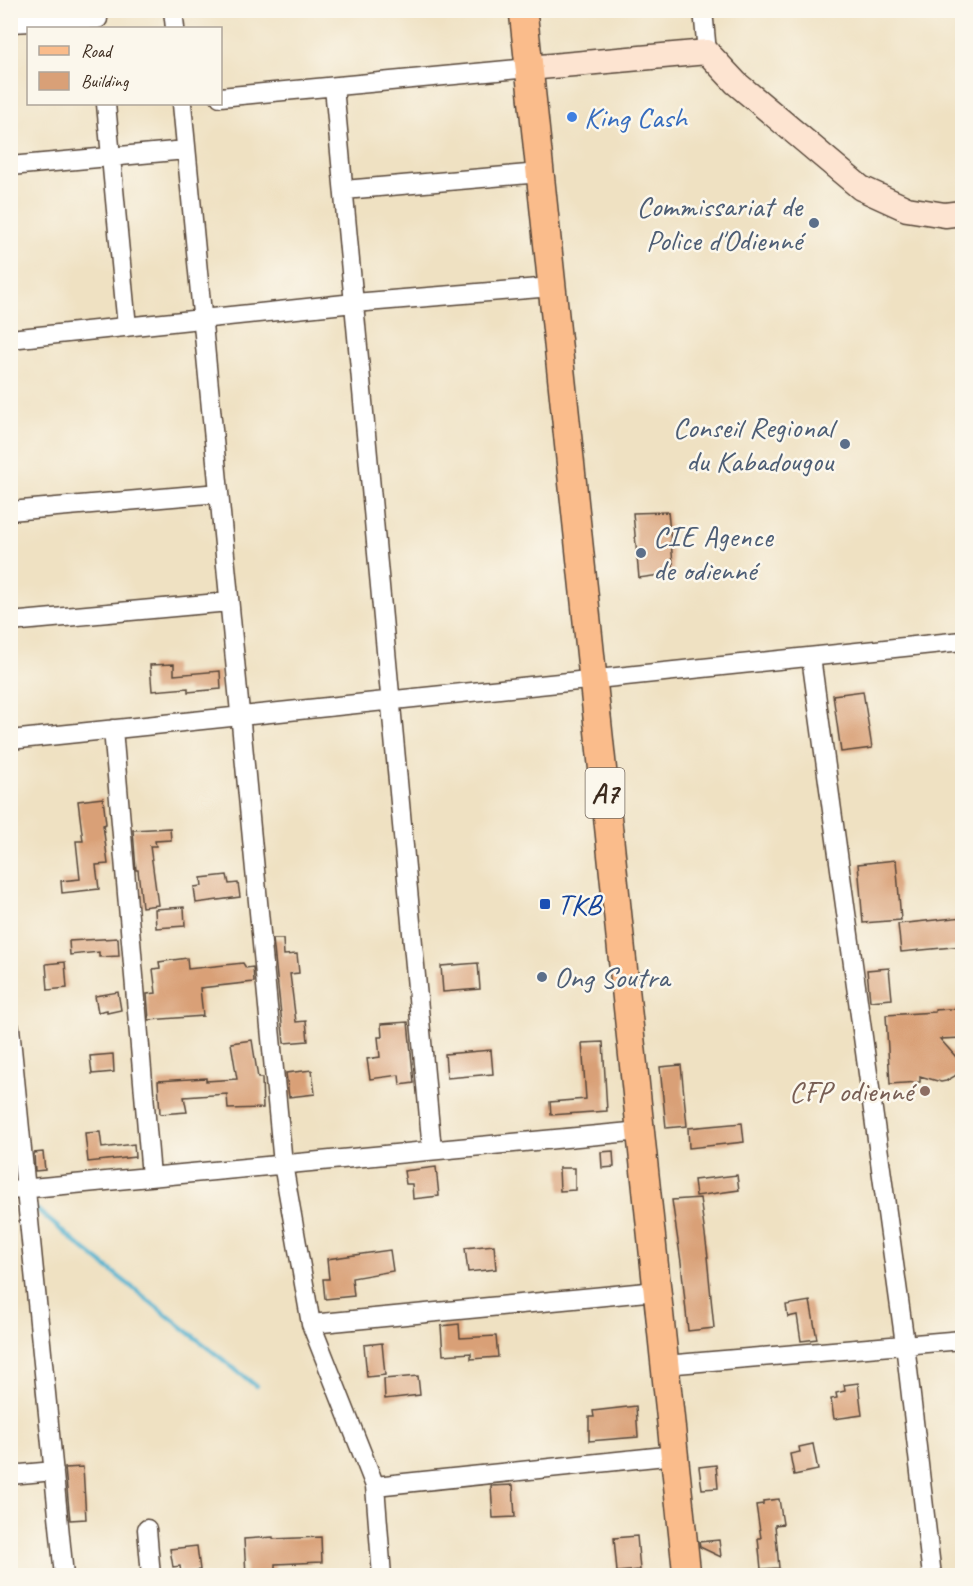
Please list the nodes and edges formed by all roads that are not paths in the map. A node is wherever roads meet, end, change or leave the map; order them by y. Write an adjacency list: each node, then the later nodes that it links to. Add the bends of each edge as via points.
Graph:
1 (173, 10): 6 (street)
2 (523, 10): 8 (main road, A7)
3 (703, 10): 7 (street)
4 (98, 19): 5 (street)
5 (10, 23)
6 (175, 27)
7 (707, 52): 8 (street); 18 (street, via 743,89 861,188 907,209 945,215)
8 (529, 68): 9 (street); 16 (main road, A7)
9 (334, 87): 10 (street); 17 (street)
10 (222, 97)
11 (106, 105): 14 (street)
12 (182, 105): 13 (street)
13 (186, 150): 14 (street); 21 (street)
14 (111, 157): 15 (street); 22 (street)
15 (10, 166)
16 (540, 173): 17 (street); 19 (main road, A7)
17 (344, 190): 20 (street)
18 (963, 213)
19 (552, 286): 20 (street); 30 (main road, A7)
20 (354, 303): 21 (street); 31 (street)
21 (202, 318): 22 (street); 24 (street)
22 (127, 327): 23 (street)
23 (10, 339)
24 (219, 493): 25 (street); 26 (street)
25 (10, 511)
26 (229, 602): 27 (street); 32 (street)
27 (10, 622)
28 (963, 641): 29 (street)
29 (811, 657): 30 (street); 44 (street)
30 (593, 679): 31 (street); 36 (main road, A7)
31 (391, 700): 32 (street); 37 (street)
32 (240, 716): 33 (street); 38 (street)
33 (113, 729): 34 (street); 39 (street)
34 (10, 740)
35 (10, 1028): 40 (street)
36 (641, 1131): 37 (street); 41 (main road, A7)
37 (432, 1150): 38 (street)
38 (283, 1164): 39 (street); 42 (street)
39 (151, 1176): 40 (street)
40 (18, 1189): 47 (street)
41 (657, 1291): 42 (street); 45 (main road, A7)
42 (311, 1324): 49 (street)
43 (963, 1340): 44 (street)
44 (905, 1344): 45 (street); 55 (street)
45 (665, 1365): 46 (main road, A7)
46 (675, 1455): 49 (street); 54 (main road, A7)
47 (54, 1471): 48 (street); 51 (street)
48 (10, 1475)
49 (375, 1486): 53 (street)
50 (147, 1529): 52 (street)
51 (64, 1575)
52 (151, 1575)
53 (382, 1575)
54 (687, 1575)
55 (932, 1575)

